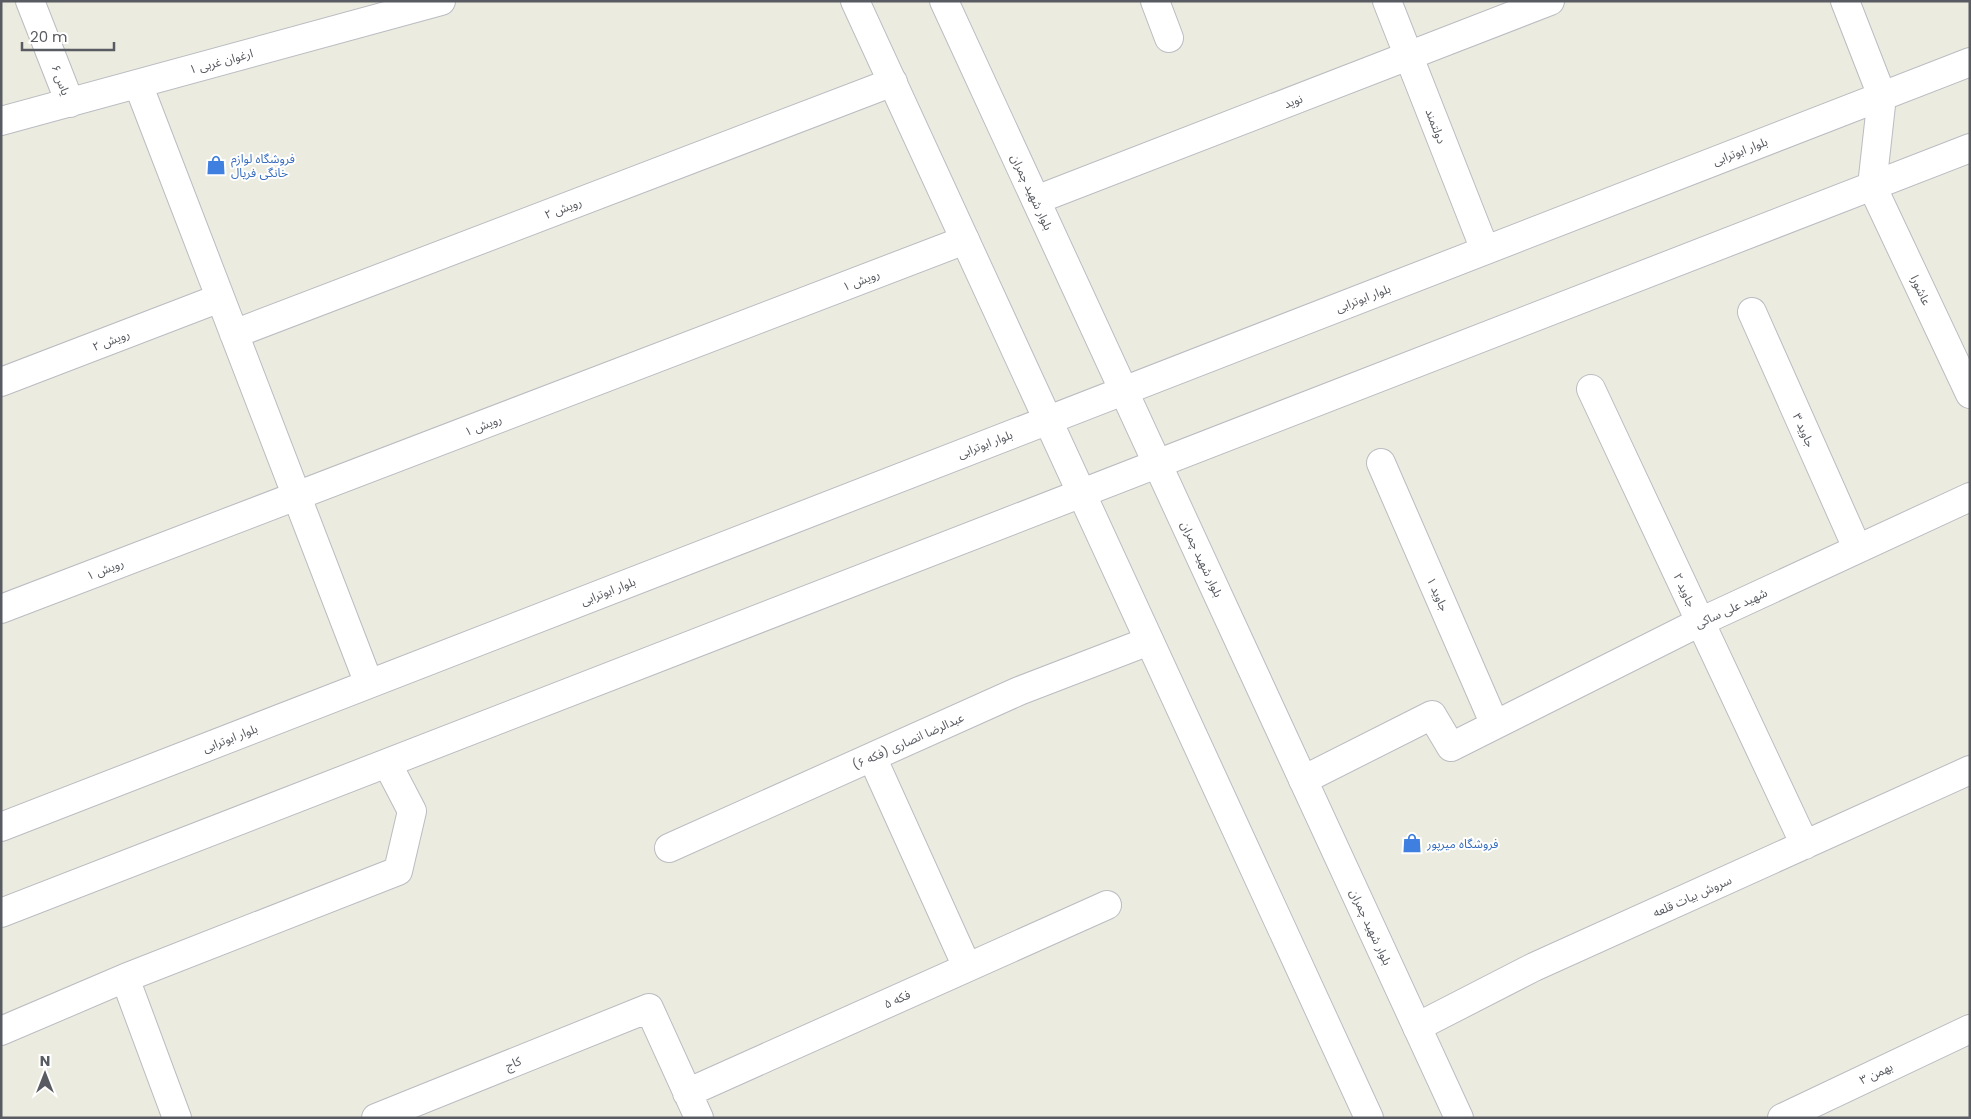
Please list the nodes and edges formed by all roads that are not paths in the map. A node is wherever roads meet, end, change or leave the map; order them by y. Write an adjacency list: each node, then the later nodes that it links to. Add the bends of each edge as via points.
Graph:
1 (30, 1): 15 (street, یاس ۶)
2 (441, 1): 13 (street, ارغوان غربی ۱)
3 (855, 1): 12 (street)
4 (944, 1): 19 (street, بلوار شهید چمران)
5 (1155, 1): 9 (street)
6 (1387, 1): 10 (street, دولتمند)
7 (1550, 1): 10 (street, نوید)
8 (1845, 1): 14 (street)
9 (1169, 38)
10 (1409, 56): 19 (street, نوید); 21 (street, دولتمند)
11 (1970, 62): 14 (street, بلوار ابوترابی)
12 (892, 82): 20 (street); 24 (street, رویش ۲)
13 (138, 84): 15 (street, ارغوان غربی ۱); 22 (street)
14 (1882, 96): 18 (street); 21 (street, بلوار ابوترابی)
15 (70, 103): 16 (street, ارغوان غربی ۱)
16 (1, 121)
17 (1970, 148): 18 (street)
18 (1872, 186): 28 (street, عاشورا); 30 (street)
19 (1036, 200): 27 (street, بلوار شهید چمران)
20 (965, 240): 29 (street); 33 (street, رویش ۱)
21 (1485, 250): 27 (street, بلوار ابوترابی)
22 (220, 298): 24 (street); 25 (street, رویش ۲)
23 (1752, 312): 35 (street, جاوید ۳)
24 (234, 334): 33 (street)
25 (1, 382)
26 (1591, 389): 37 (street, جاوید ۲)
27 (1124, 391): 29 (street, بلوار ابوترابی); 30 (street, بلوار شهید چمران)
28 (1970, 394)
29 (1048, 420): 32 (street); 39 (street, بلوار ابوترابی)
30 (1157, 463): 32 (street); 44 (street, بلوار شهید چمران)
31 (1381, 463): 40 (street, جاوید ۱)
32 (1082, 493): 38 (street); 42 (street)
33 (297, 496): 36 (street, رویش ۱); 39 (street)
34 (1970, 497): 35 (street, شهید علی ساکی)
35 (1857, 548): 37 (street, شهید علی ساکی)
36 (1, 609)
37 (1700, 622): 40 (street, شهید علی ساکی); 46 (street, جاوید ۲)
38 (1150, 641): 41 (street, عبدالرضا انصاری (فکه ۶), via 1019,691); 59 (street)
39 (369, 684): 45 (street, بلوار ابوترابی)
40 (1495, 725): 44 (street, شهید علی ساکی, via 1451,747 1432,715)
41 (872, 757): 47 (street, عبدالرضا انصاری (فکه ۶)); 50 (street)
42 (387, 763): 49 (street); 51 (street, via 412,811 398,870)
43 (1970, 770): 46 (street, سروش بیات قلعه)
44 (1303, 780): 52 (street, بلوار شهید چمران)
45 (1, 827)
46 (1805, 845): 52 (street, سروش بیات قلعه, via 1534,967)
47 (669, 848)
48 (1107, 905): 50 (street, فکه ۵)
49 (1, 913)
50 (967, 968): 55 (street, فکه ۵)
51 (125, 978): 54 (street); 56 (street)
52 (1417, 1027): 60 (street, بلوار شهید چمران)
53 (1970, 1029): 61 (street, بهمن ۳)
54 (1, 1031)
55 (687, 1093): 57 (street, کاج, via 649,1008); 58 (street)
56 (177, 1118)
57 (376, 1118)
58 (699, 1118)
59 (1369, 1118)
60 (1459, 1118)
61 (1782, 1118)

